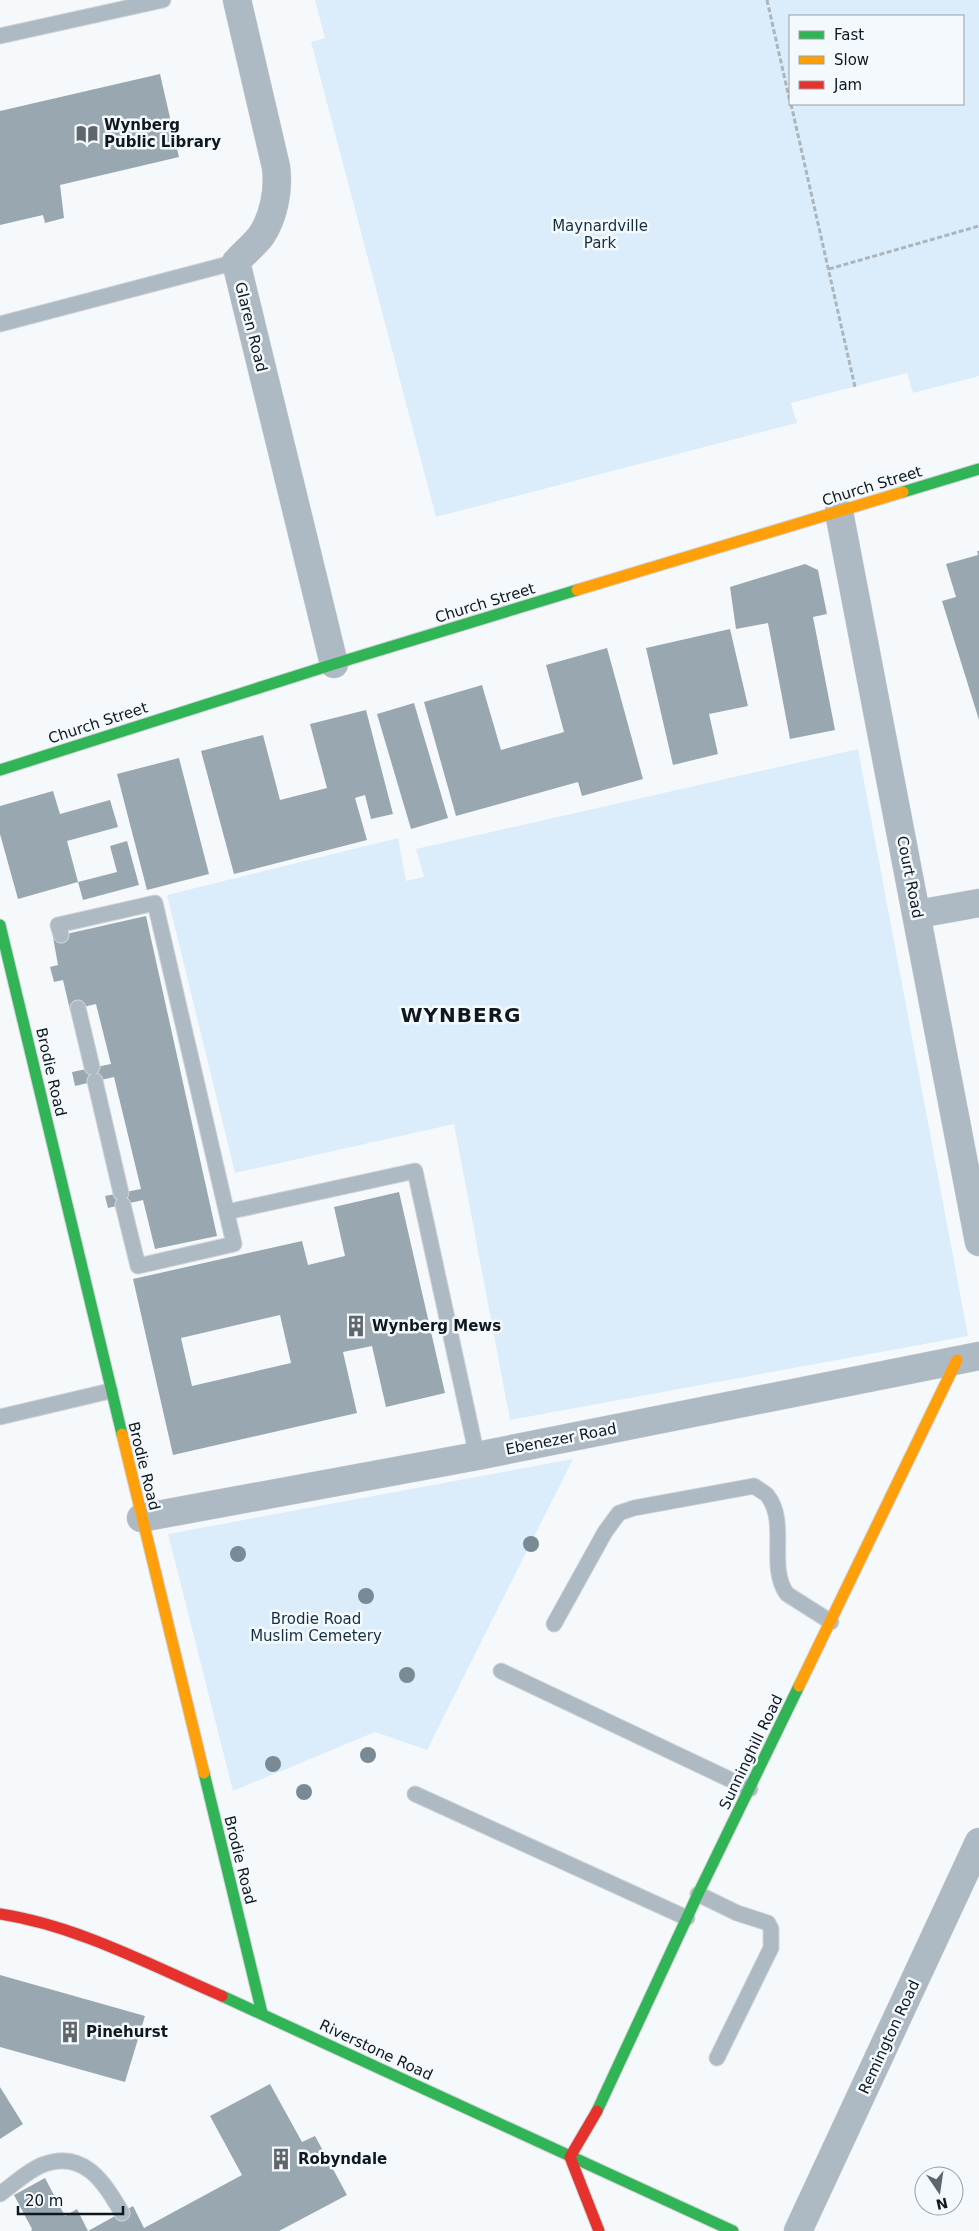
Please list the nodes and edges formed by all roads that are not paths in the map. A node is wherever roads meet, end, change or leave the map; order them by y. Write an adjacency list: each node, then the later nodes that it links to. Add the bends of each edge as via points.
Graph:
1 (163, 0): 3 (lane)
2 (237, 0): 4 (street, Glaren Road, via 276,167 277,189 262,235)
3 (0, 36)
4 (236, 262): 5 (lane); 8 (street, Glaren Road)
5 (0, 324)
6 (979, 469): 7 (street, Church Street)
7 (839, 512): 8 (street, Church Street); 11 (street, Court Road)
8 (334, 664): 9 (street, Church Street)
9 (0, 770)
10 (979, 904): 11 (street)
11 (918, 914): 16 (street, Court Road)
12 (0, 926): 18 (street, Brodie Road)
13 (61, 935): 15 (lane, via 58,925 155,903)
14 (78, 1008): 15 (lane, via 138,1266 234,1244)
15 (226, 1212): 20 (lane, via 415,1171)
16 (979, 1242)
17 (968, 1358): 20 (street, Ebenezer Road); 22 (street, Sunninghill Road)
18 (110, 1391): 19 (lane); 21 (street, Brodie Road)
19 (0, 1418)
20 (478, 1456): 21 (street, Ebenezer Road)
21 (141, 1518): 31 (street, Brodie Road)
22 (831, 1622): 23 (lane, via 787,1594 783,1588 776,1515 767,1495 754,1486 619,1513); 25 (street, Sunninghill Road)
23 (554, 1624)
24 (501, 1671): 25 (lane)
25 (750, 1789): 28 (street, Sunninghill Road)
26 (415, 1794): 30 (lane)
27 (979, 1842): 38 (street, Remington Road)
28 (698, 1894): 30 (street, Sunninghill Road); 32 (lane, via 737,1913 768,1923 772,1939 771,1948)
29 (0, 1914): 31 (street, Riverstone Road, via 32,1919 72,1932)
30 (687, 1918): 33 (street, Sunninghill Road, via 597,2112)
31 (262, 2013): 33 (street, Riverstone Road)
32 (717, 2058)
33 (570, 2157): 36 (street); 37 (street, Riverstone Road)
34 (0, 2194): 35 (lane, via 41,2165 62,2161 88,2168 104,2182)
35 (122, 2212)
36 (599, 2231)
37 (733, 2231)
38 (798, 2231)

